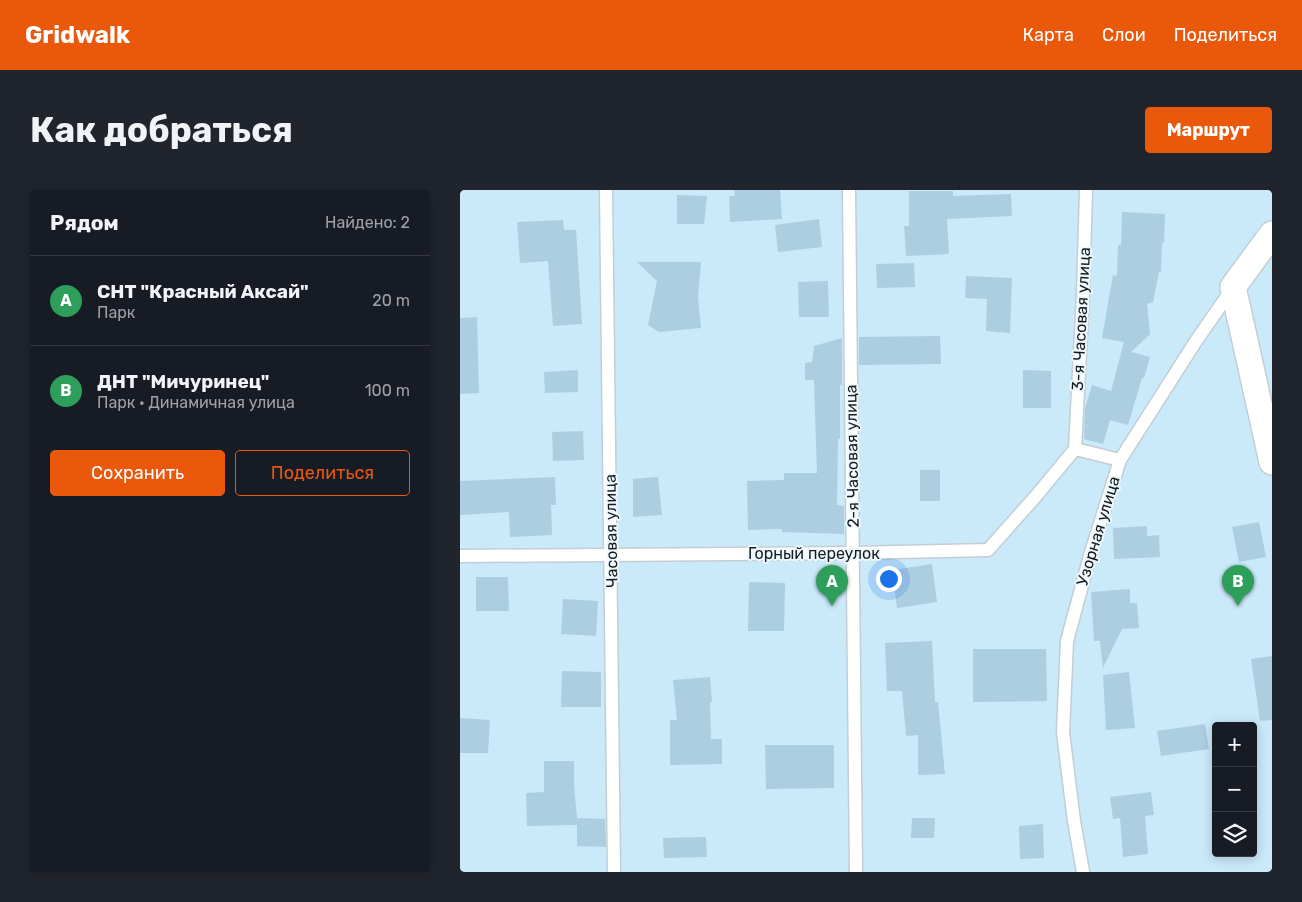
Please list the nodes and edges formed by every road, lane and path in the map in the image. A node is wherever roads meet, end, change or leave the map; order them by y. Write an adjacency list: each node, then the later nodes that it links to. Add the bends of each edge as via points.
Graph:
1 (606, 190): 10 (lane, Часовая улица)
2 (848, 190): 9 (lane, 2-я Часовая улица)
3 (1086, 190): 6 (lane, 3-я Часовая улица)
4 (1272, 234): 5 (street, Узорная улица)
5 (1233, 287): 7 (lane, Узорная улица); 8 (street)
6 (1075, 449): 7 (lane); 9 (lane, Горный переулок, via 988,550)
7 (1120, 460): 14 (lane, Узорная улица, via 1067,641 1062,732)
8 (1272, 460)
9 (853, 553): 10 (lane, Горный переулок); 13 (lane, 2-я Часовая улица)
10 (611, 554): 11 (lane, Горный переулок); 12 (lane, Часовая улица)
11 (460, 556)
12 (614, 872)
13 (856, 872)
14 (1083, 872)

